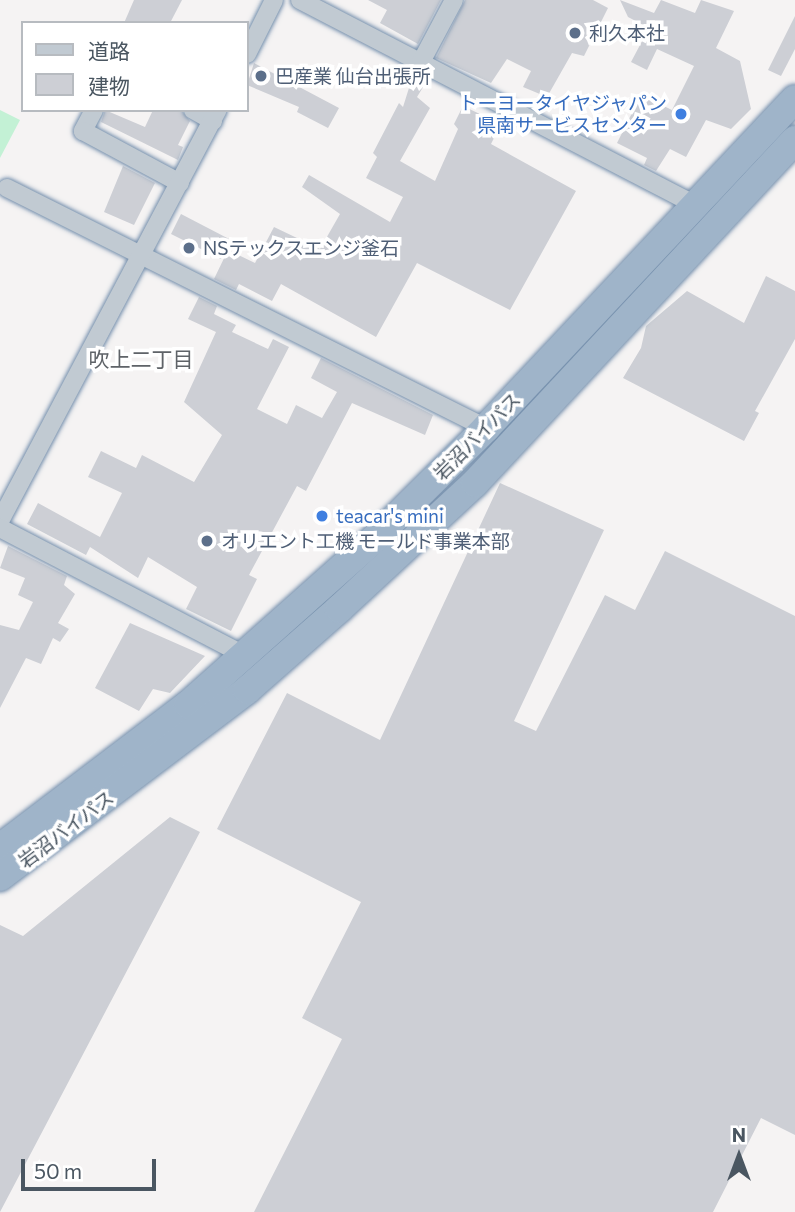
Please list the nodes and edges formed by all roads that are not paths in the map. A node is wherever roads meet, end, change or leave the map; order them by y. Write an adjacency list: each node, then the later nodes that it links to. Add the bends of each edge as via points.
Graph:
1 (274, 0): 4 (street)
2 (300, 0): 5 (street)
3 (454, 0): 5 (street)
4 (248, 52)
5 (421, 62): 12 (street)
6 (795, 99): 12 (highway, 岩沼バイパス)
7 (93, 112): 10 (street, via 83,131)
8 (215, 116): 10 (street)
9 (795, 140): 19 (highway, 岩沼バイパス, via 475,483 247,690)
10 (180, 183): 13 (street)
11 (7, 188): 13 (street)
12 (696, 205): 14 (highway, 岩沼バイパス)
13 (141, 259): 14 (street); 15 (street)
14 (485, 428): 17 (highway, 岩沼バイパス)
15 (0, 522)
16 (0, 528): 17 (street)
17 (246, 656): 18 (highway, 岩沼バイパス)
18 (0, 848)
19 (0, 877)

